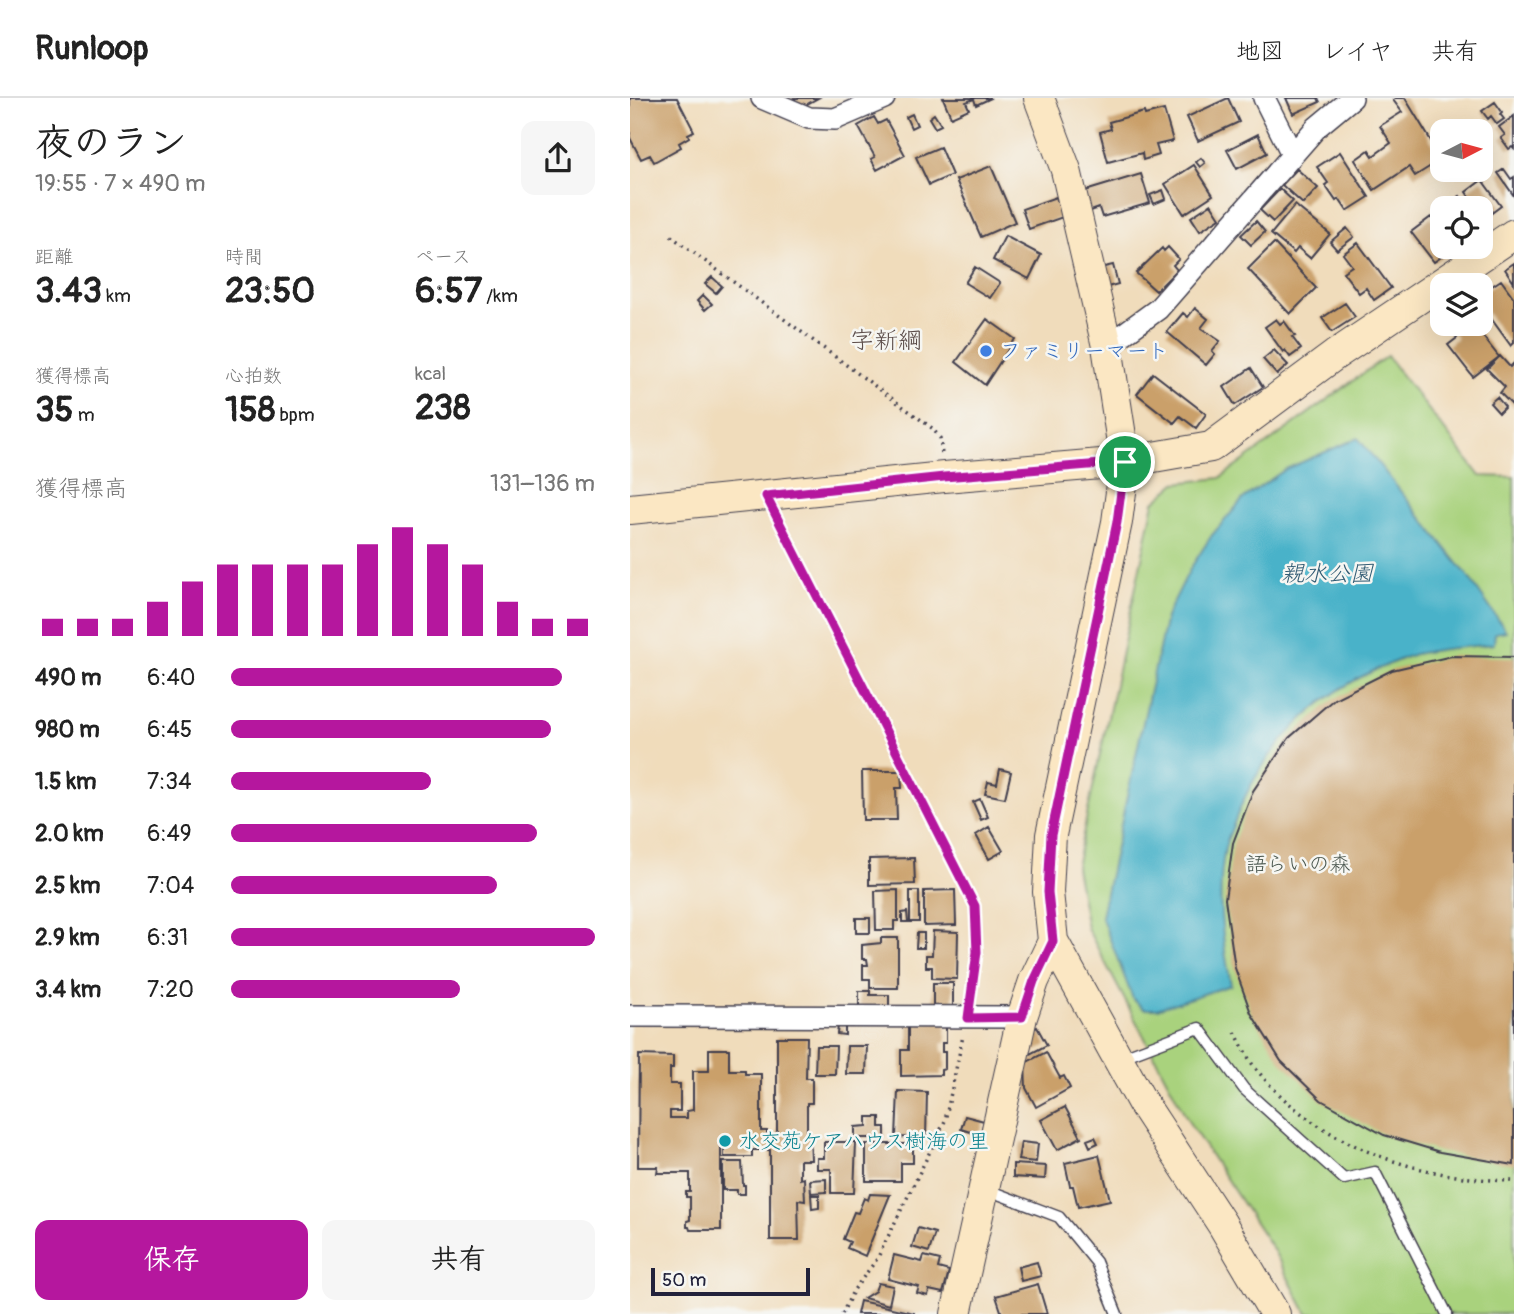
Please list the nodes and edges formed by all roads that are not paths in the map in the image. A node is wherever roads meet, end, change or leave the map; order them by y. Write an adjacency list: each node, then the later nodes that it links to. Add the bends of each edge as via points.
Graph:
1 (762, 98): 2 (street, via 809,118 835,119)
2 (884, 98)
3 (1039, 98): 8 (street, via 1066,170)
4 (1264, 98): 6 (street)
5 (1352, 98): 6 (street)
6 (1293, 155): 8 (street, via 1158,309)
7 (1514, 234): 9 (street, via 1335,355 1211,447)
8 (1107, 346): 9 (street)
9 (1125, 462): 10 (street); 11 (street, via 1117,522 1051,835 1048,892)
10 (630, 509)
11 (1053, 941): 13 (street); 14 (street)
12 (630, 1016): 13 (street)
13 (1022, 1017): 15 (street)
14 (1117, 1059): 18 (street); 19 (lane, via 1199,1028 1244,1089 1343,1179 1375,1172)
15 (985, 1189): 16 (street); 17 (lane, via 1059,1217 1096,1262)
16 (956, 1314)
17 (1117, 1314)
18 (1275, 1314)
19 (1447, 1314)

